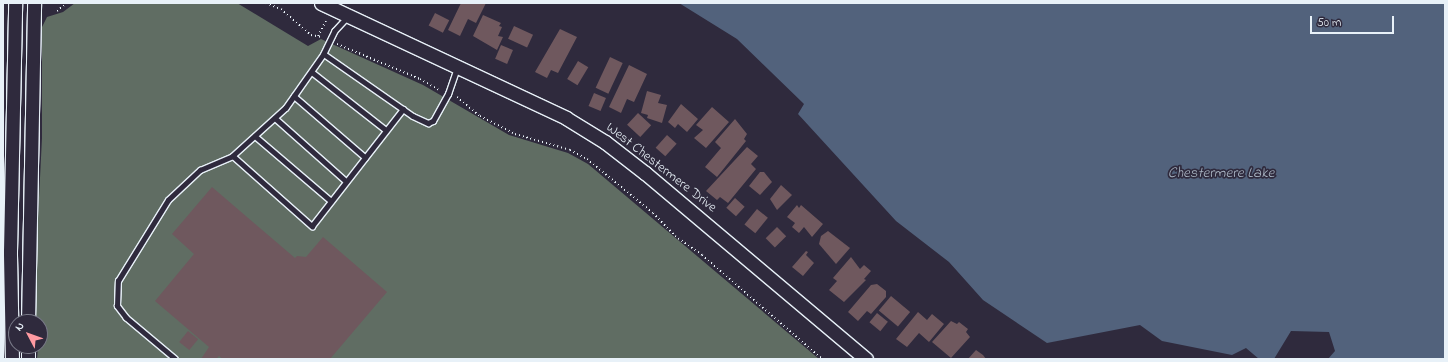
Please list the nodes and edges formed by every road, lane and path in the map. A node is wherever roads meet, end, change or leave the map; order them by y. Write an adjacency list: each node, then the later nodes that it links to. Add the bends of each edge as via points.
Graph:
1 (14, 3): 27 (main road, via 10,251)
2 (34, 3): 26 (main road)
3 (67, 3): 6 (path)
4 (266, 3): 9 (path, via 281,9 311,35)
5 (321, 3): 7 (main road, West Chestermere Drive)
6 (57, 11)
7 (348, 17): 12 (lane, via 335,31); 13 (main road, West Chestermere Drive)
8 (326, 20): 9 (path)
9 (318, 36): 10 (path)
10 (322, 37)
11 (337, 44): 15 (path, via 420,79)
12 (324, 54): 14 (lane); 18 (lane)
13 (458, 66): 18 (lane, via 448,94 434,121 428,123); 30 (main road, West Chestermere Drive, via 566,118 605,142)
14 (312, 72): 16 (lane); 20 (lane)
15 (439, 90)
16 (294, 96): 19 (lane); 23 (lane)
17 (457, 97): 29 (path, via 480,116 515,134 570,150 587,158 654,212 674,236 702,254)
18 (403, 109): 20 (lane)
19 (275, 118): 21 (lane); 24 (lane)
20 (386, 130): 23 (lane)
21 (255, 136): 22 (lane); 25 (lane)
22 (232, 156): 25 (lane, via 312,226); 28 (lane, via 200,170 168,200 118,281 118,306 126,318)
23 (365, 157): 24 (lane)
24 (346, 182): 25 (lane)
25 (331, 201)
26 (28, 314)
27 (12, 359)
28 (175, 359)
29 (822, 359)
30 (866, 359)

